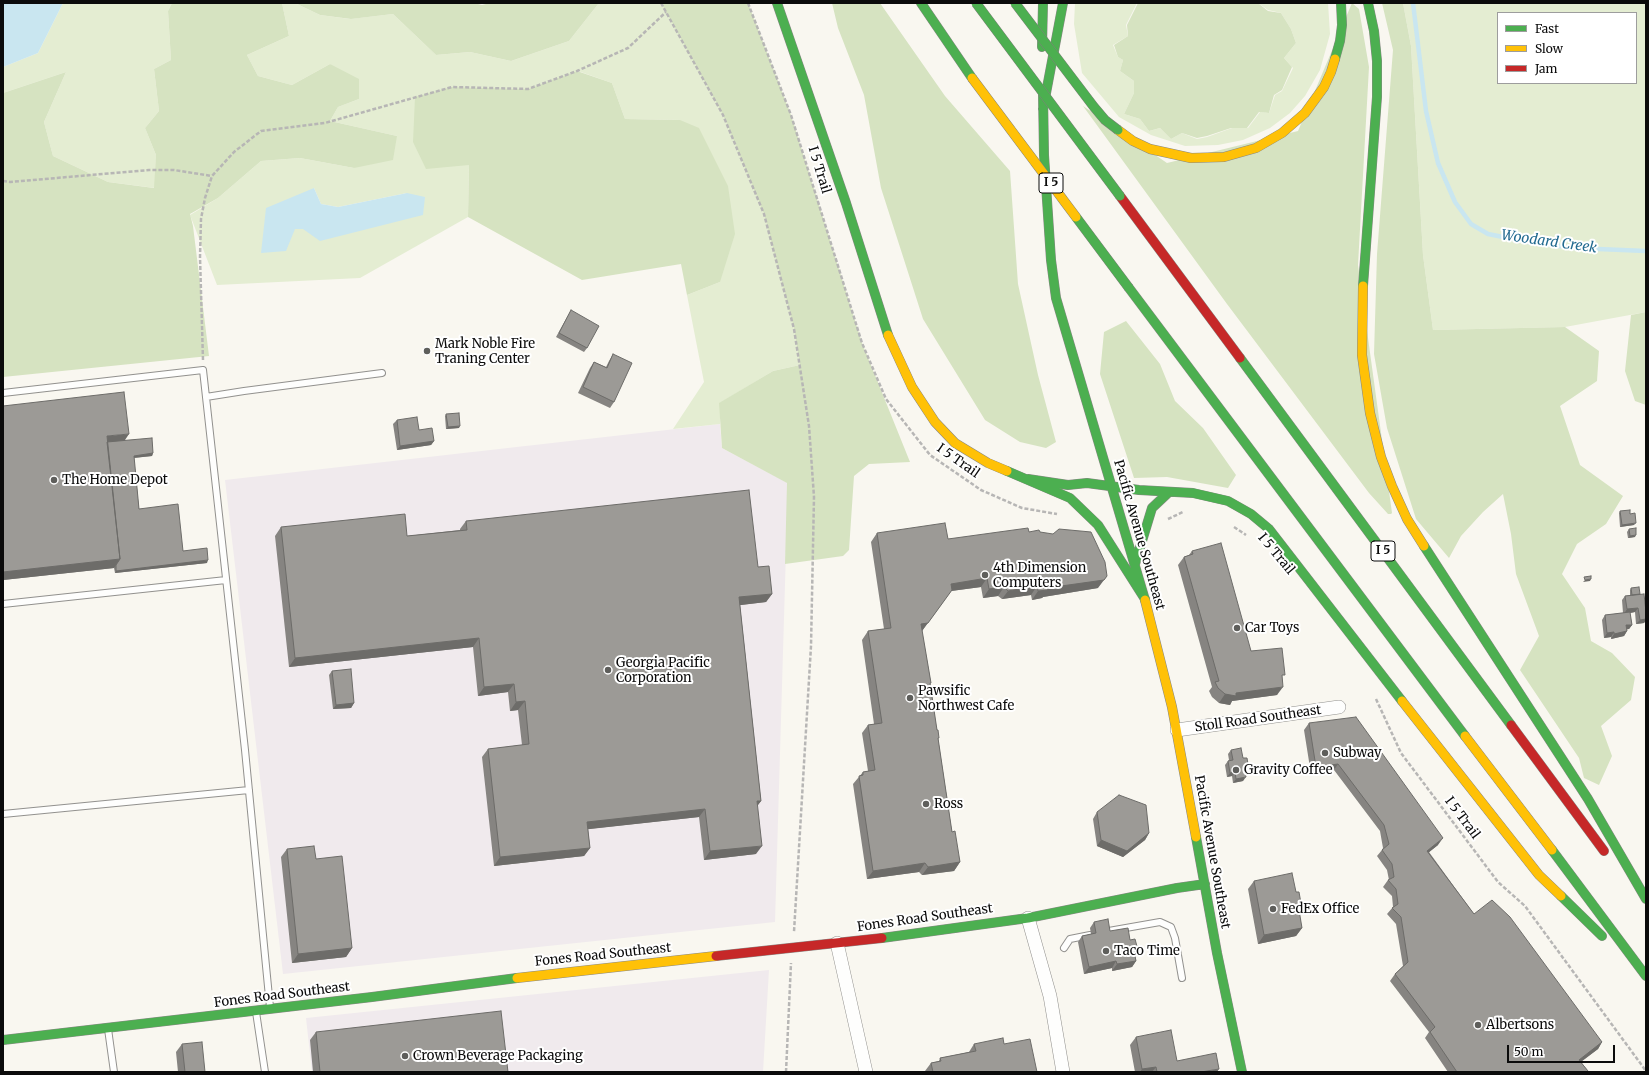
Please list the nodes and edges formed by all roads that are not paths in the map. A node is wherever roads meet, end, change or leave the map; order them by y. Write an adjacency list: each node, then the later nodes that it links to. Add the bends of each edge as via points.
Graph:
1 (777, 3): 13 (main road, via 888,334 912,387 935,422 955,443 988,463)
2 (921, 3): 30 (main road, I 5, bridge, via 972,78)
3 (976, 3): 26 (main road, I 5, bridge)
4 (1015, 3): 7 (main road, bridge, via 1105,120 1133,141 1150,149 1191,158 1224,157 1256,148 1282,133 1305,113 1324,87 1331,72 1340,41)
5 (1043, 3): 9 (main road, Pacific Avenue Southeast)
6 (1063, 3): 9 (main road)
7 (1341, 3)
8 (1368, 3): 25 (main road, via 1377,61 1377,97 1362,305 1362,348 1368,401 1381,457 1407,519 1588,799)
9 (1043, 109): 14 (main road, Pacific Avenue Southeast, via 1050,252 1056,298)
10 (382, 374): 12 (lane)
11 (3, 393): 12 (lane, via 203,370)
12 (206, 397): 17 (lane)
13 (1028, 479): 14 (main road, via 1068,485 1087,482); 18 (main road, via 1070,498 1098,525)
14 (1111, 486): 15 (main road); 16 (main road, Pacific Avenue Southeast)
15 (1170, 492): 16 (main road, via 1152,508); 30 (main road, via 1193,493 1228,501 1251,514 1269,529 1539,875)
16 (1135, 564): 18 (main road, Pacific Avenue Southeast)
17 (226, 580): 19 (lane); 22 (lane)
18 (1145, 600): 21 (main road, Pacific Avenue Southeast)
19 (3, 604)
20 (1340, 707): 21 (street, Stoll Road Southeast)
21 (1177, 730): 24 (main road, Pacific Avenue Southeast)
22 (249, 790): 23 (lane); 32 (lane)
23 (3, 814)
24 (1205, 884): 27 (main road, Fones Road Southeast); 40 (main road, Pacific Avenue Southeast, via 1220,971)
25 (1646, 899)
26 (1646, 906)
27 (1028, 918): 28 (main road, Fones Road Southeast); 39 (street, via 1050,996)
28 (837, 943): 32 (main road, Fones Road Southeast); 38 (street)
29 (1064, 948): 31 (lane, via 1071,939 1160,922 1171,927 1173,932)
30 (1646, 977)
31 (1182, 978)
32 (270, 1008): 33 (main road, Fones Road Southeast)
33 (256, 1011): 34 (main road, Fones Road Southeast); 37 (lane)
34 (108, 1029): 35 (main road, Fones Road Southeast); 36 (lane)
35 (3, 1040)
36 (114, 1072)
37 (265, 1072)
38 (866, 1072)
39 (1063, 1072)
40 (1242, 1072)

